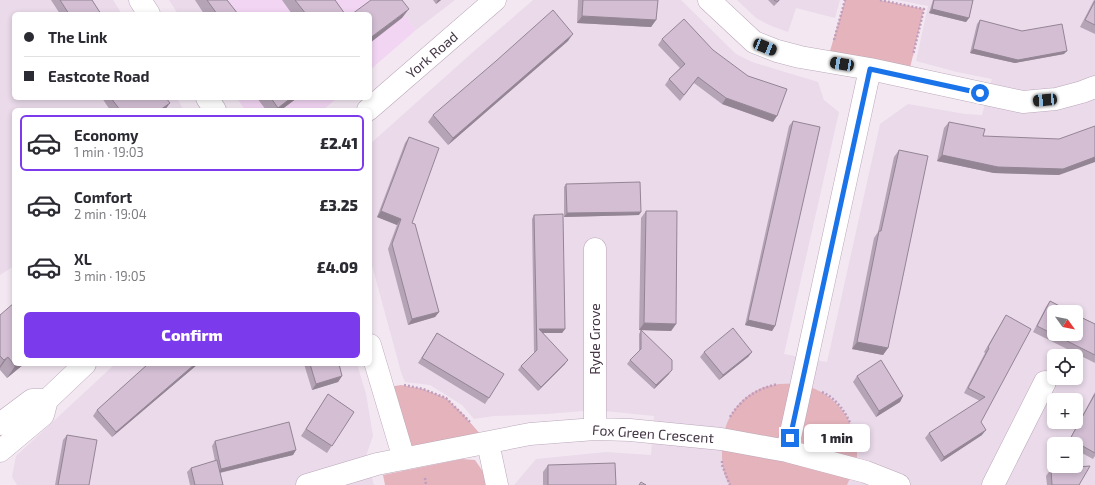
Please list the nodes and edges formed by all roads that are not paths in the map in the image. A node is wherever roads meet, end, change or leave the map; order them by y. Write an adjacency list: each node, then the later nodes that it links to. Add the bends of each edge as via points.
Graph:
1 (140, 0): 4 (street)
2 (495, 0): 7 (street, York Road)
3 (709, 0): 5 (street, via 754,42 777,52)
4 (148, 12)
5 (870, 69): 6 (street, via 1023,102 1056,99); 17 (street)
6 (1095, 87)
7 (370, 108)
8 (595, 249): 14 (street, Ryde Grove)
9 (372, 352): 18 (street)
10 (82, 366): 12 (street)
11 (1045, 382): 22 (street)
12 (47, 400): 13 (street, via 32,400); 16 (street, via 42,415)
13 (0, 424)
14 (595, 429): 15 (street, Fox Green Crescent, via 530,434); 17 (street, Fox Green Crescent, via 722,439)
15 (488, 443): 18 (street, Fox Green Crescent); 20 (street)
16 (0, 451)
17 (787, 451): 21 (street, Fox Green Crescent, via 866,472)
18 (404, 459): 19 (street, Fox Green Crescent, via 377,464)
19 (307, 485)
20 (497, 485)
21 (899, 485)
22 (993, 485)

